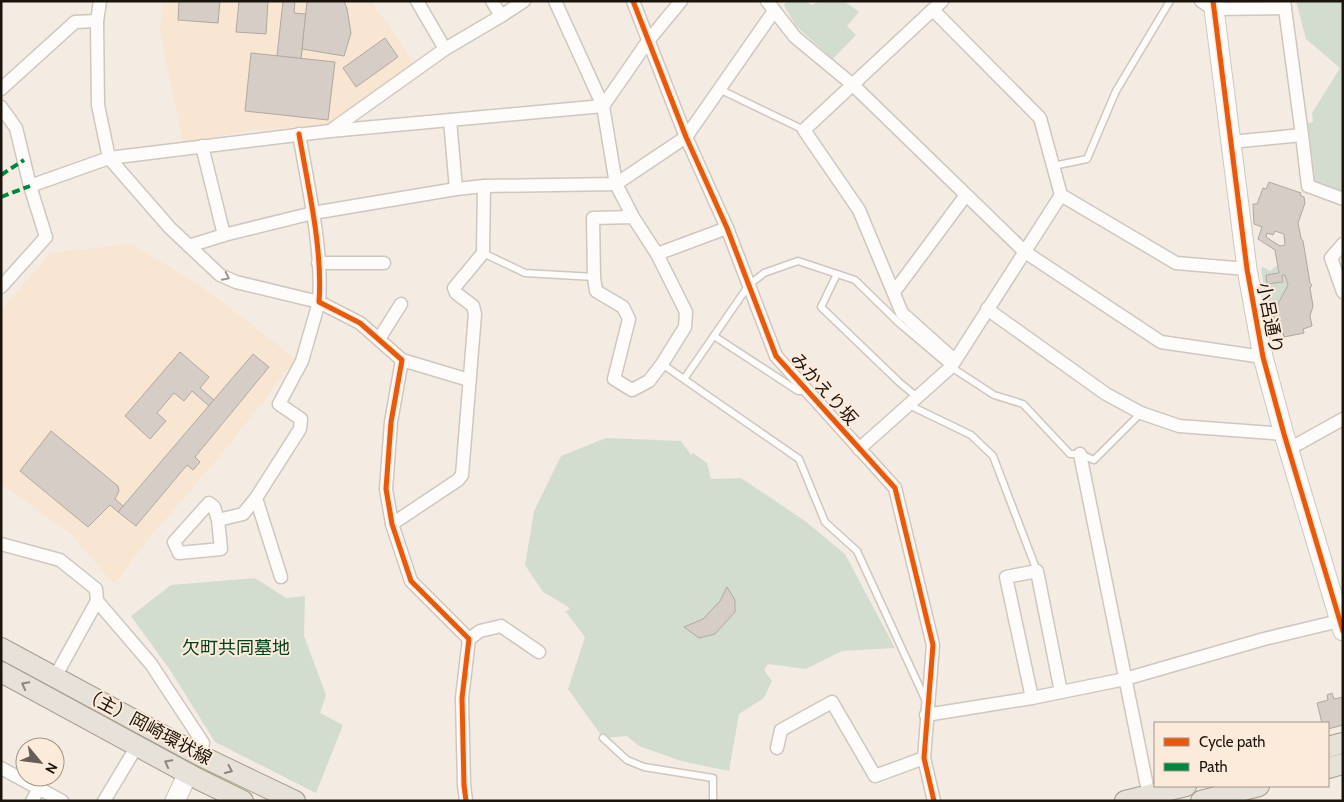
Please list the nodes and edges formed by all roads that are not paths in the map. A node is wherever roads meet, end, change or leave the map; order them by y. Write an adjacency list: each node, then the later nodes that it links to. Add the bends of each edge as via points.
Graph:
1 (100, 1): 14 (street)
2 (417, 1): 16 (street)
3 (492, 1): 13 (street)
4 (524, 1): 13 (street)
5 (555, 1): 20 (street)
6 (632, 1): 15 (street, みかえり坂)
7 (680, 1): 15 (street)
8 (1170, 1): 31 (lane, via 1116,91 1087,159)
9 (1209, 4): 10 (street); 28 (street, 小呂通り)
10 (1284, 4): 26 (street)
11 (770, 6): 17 (street, via 795,36); 19 (street)
12 (938, 6): 17 (street); 31 (street, via 1040,118)
13 (501, 16): 16 (street)
14 (97, 21): 18 (street, via 75,22); 30 (street, via 98,105)
15 (648, 42): 20 (street); 27 (street, みかえり坂)
16 (444, 49): 24 (street)
17 (853, 85): 23 (street); 36 (street)
18 (1, 89)
19 (719, 89): 23 (lane); 27 (street)
20 (603, 106): 22 (street); 32 (street)
21 (1, 107): 33 (street, via 16,128)
22 (450, 120): 24 (street); 35 (street)
23 (804, 130): 55 (street, via 859,210)
24 (330, 131): 25 (street)
25 (299, 134): 29 (street); 39 (street)
26 (1302, 135): 28 (street); 38 (street, via 1308,186)
27 (686, 136): 32 (street); 41 (street, みかえり坂)
28 (1231, 142): 50 (street, 小呂通り)
29 (202, 146): 30 (street); 42 (street)
30 (109, 158): 33 (street); 44 (street)
31 (1053, 166): 37 (street)
32 (616, 184): 34 (street); 40 (street)
33 (30, 186): 54 (street, via 46,237)
34 (484, 186): 35 (street); 46 (street)
35 (456, 189): 39 (street)
36 (966, 195): 45 (street); 55 (street)
37 (1061, 195): 45 (street); 50 (street, via 1176,263)
38 (1343, 199)
39 (313, 213): 42 (street); 48 (street)
40 (632, 217): 47 (street); 52 (street, via 593,218)
41 (727, 228): 47 (street); 53 (street, みかえり坂)
42 (224, 235): 44 (street)
43 (1343, 244): 56 (street, via 1331,258)
44 (189, 246): 57 (street, one-way to 57, via 220,275 236,282)
45 (1026, 252): 59 (street); 62 (street, via 1161,342)
46 (483, 253): 52 (lane, via 525,273); 67 (street, via 454,288 473,306)
47 (657, 254): 64 (street, via 686,312 685,327)
48 (318, 263): 49 (street); 57 (street)
49 (384, 263)
50 (1247, 269): 62 (street, 小呂通り)
51 (837, 274): 53 (lane, via 798,261 764,273); 65 (lane, via 855,280 899,324); 69 (lane, via 821,307 899,382)
52 (594, 277): 64 (street, via 596,291 623,307 629,319 614,379 632,390 649,381)
53 (749, 285): 60 (lane); 68 (street, みかえり坂, via 776,356)
54 (1, 287)
55 (894, 292): 65 (street, via 902,312 950,356)
56 (1343, 292)
57 (319, 302): 61 (street, via 360,323); 75 (street, via 302,361 279,404 301,418 300,428)
58 (400, 304): 61 (street)
59 (987, 309): 65 (street); 70 (street, via 1106,394)
60 (714, 336): 66 (lane); 68 (lane, via 798,391)
61 (379, 339): 63 (street)
62 (1264, 357): 72 (street, 小呂通り)
63 (402, 360): 67 (street); 77 (street, via 391,422 386,489)
64 (662, 364): 66 (lane)
65 (951, 367): 69 (street); 74 (lane, via 994,394 1023,404 1070,454)
66 (684, 379): 91 (lane, via 799,459 825,522 857,551)
67 (470, 380): 77 (street, via 462,475)
68 (808, 391): 73 (street, みかえり坂)
69 (912, 401): 73 (street); 79 (lane, via 972,435 993,456)
70 (1141, 413): 72 (street, via 1179,426); 74 (lane, via 1094,460)
71 (1343, 419): 72 (street)
72 (1286, 442): 82 (street, 小呂通り)
73 (859, 450): 91 (street, みかえり坂, via 895,488 898,498 933,645)
74 (1080, 454): 88 (street)
75 (256, 498): 76 (street, via 243,514); 80 (street)
76 (218, 520)
77 (392, 524): 83 (street, via 411,581)
78 (1, 544): 81 (street, via 60,560 96,589)
79 (1037, 571): 89 (street); 90 (street, via 1006,577)
80 (281, 577)
81 (97, 601): 87 (street); 97 (street, via 151,664 172,695 203,743)
82 (1342, 624): 88 (street, via 1264,639)
83 (469, 639): 85 (street, via 480,631 501,626); 113 (street, via 462,698)
84 (1, 648): 87 (main road, （主）岡崎環状線)
85 (539, 652)
86 (1, 672): 94 (main road, （主）岡崎環状線, one-way to 86)
87 (55, 676): 97 (main road, （主）岡崎環状線)
88 (1125, 679): 89 (street); 106 (street)
89 (1061, 692): 90 (street)
90 (1032, 698): 91 (street)
91 (927, 710): 98 (street, みかえり坂)
92 (603, 738): 114 (lane, via 627,760 644,768 713,778)
93 (1343, 743): 95 (main road)
94 (137, 746): 102 (main road, （主）岡崎環状線, one-way to 94); 109 (street)
95 (1329, 747)
96 (777, 748): 98 (street, via 781,730 832,702 874,776)
97 (199, 755): 112 (main road, （主）岡崎環状線, one-way to 112)
98 (924, 758): 115 (street, みかえり坂)
99 (1343, 764): 101 (main road)
100 (1, 768): 105 (street)
101 (1329, 768)
102 (188, 774): 110 (street); 111 (main road, （主）岡崎環状線)
103 (1182, 787): 106 (main road)
104 (1255, 787): 117 (main road)
105 (39, 788): 107 (street); 108 (street)
106 (1149, 796): 116 (main road)
107 (32, 801)
108 (62, 801)
109 (104, 801)
110 (175, 801)
111 (243, 801)
112 (295, 801)
113 (466, 801)
114 (713, 801)
115 (934, 801)
116 (1125, 801)
117 (1201, 801)

